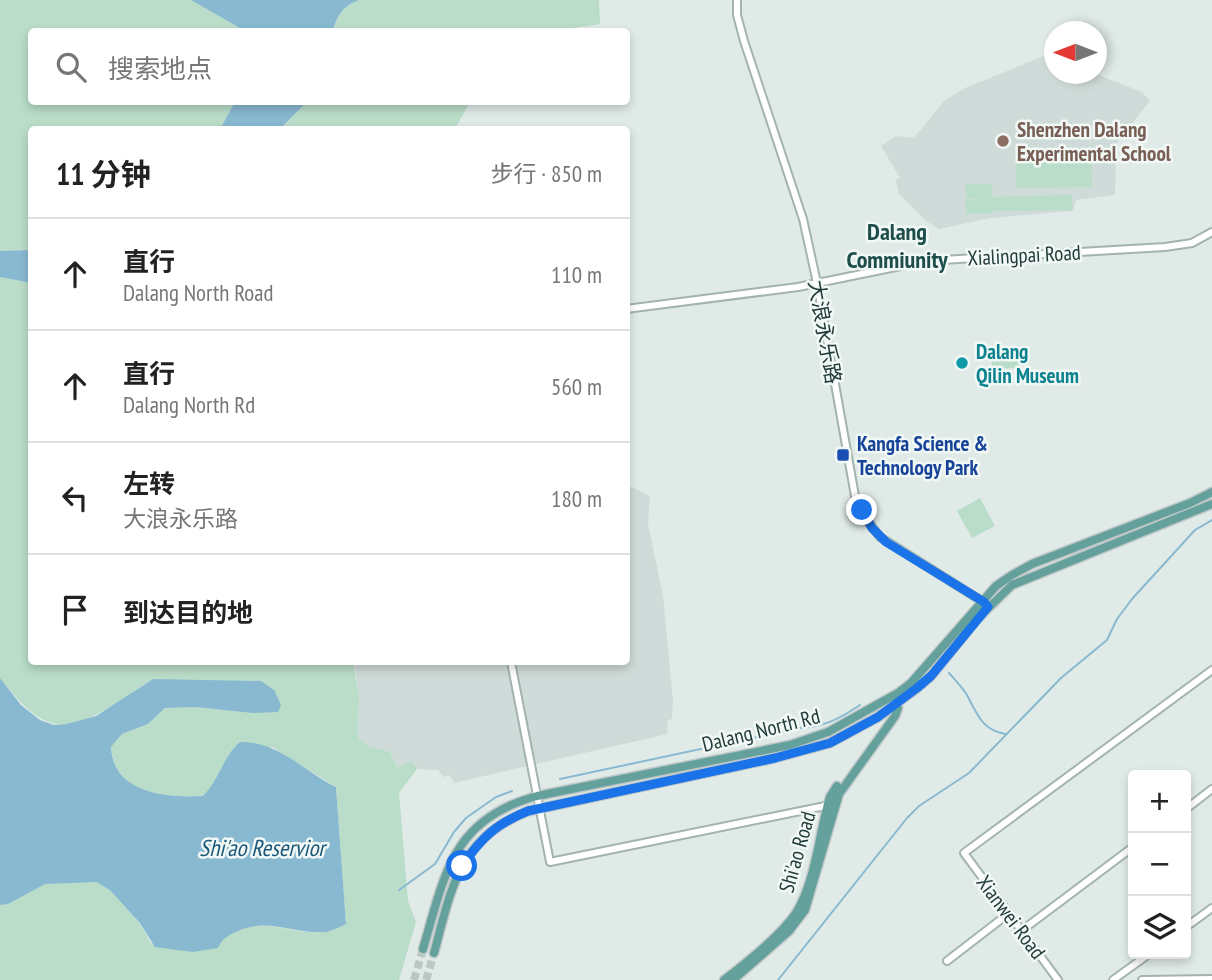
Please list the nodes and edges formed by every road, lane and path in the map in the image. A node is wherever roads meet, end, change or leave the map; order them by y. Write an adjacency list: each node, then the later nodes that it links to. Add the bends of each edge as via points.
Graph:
1 (737, 0): 3 (street, 大浪永乐路, via 744,41 803,219)
2 (1212, 232): 3 (street, Xialingpai Road, via 1175,246 925,261)
3 (817, 283): 4 (street, Xialingpai Road); 7 (street, 大浪永乐路, via 852,482 867,520 886,542)
4 (630, 308)
5 (1212, 492): 7 (main road, Dalang North Rd, via 1021,569 996,586)
6 (1212, 504): 7 (main road, Dalang North Rd, via 1026,578)
7 (986, 604): 10 (main road, Dalang North Rd, via 931,676); 12 (main road, Dalang North Rd, via 911,683 828,732 790,745)
8 (512, 665): 12 (street)
9 (1212, 670): 18 (street, Xianwei Road, via 964,853)
10 (896, 705): 13 (main road, Shi'ao Road, via 897,712 841,782); 15 (main road, Dalang North Rd, via 850,733 803,751)
11 (1212, 789): 14 (street)
12 (537, 796): 15 (street); 21 (main road, Dalang North Rd, via 501,809 462,842 450,864)
13 (831, 805): 15 (street, via 550,862); 26 (main road, Shi'ao Road, via 797,911); 27 (main road, Shi'ao Road, via 805,910 789,931)
14 (1191, 805)
15 (540, 808): 22 (main road, Dalang North Rd, via 511,818 477,843 451,892)
16 (1128, 851): 20 (street)
17 (1212, 908): 19 (street)
18 (1008, 914): 20 (street, Xianwei Road); 24 (street)
19 (1191, 923)
20 (1021, 931): 28 (street, Xianwei Road)
21 (423, 949)
22 (434, 953)
23 (1142, 959): 29 (street)
24 (947, 961)
25 (1212, 979): 30 (street)
26 (724, 980)
27 (733, 980)
28 (1058, 980)
29 (1113, 980)
30 (1142, 980)

